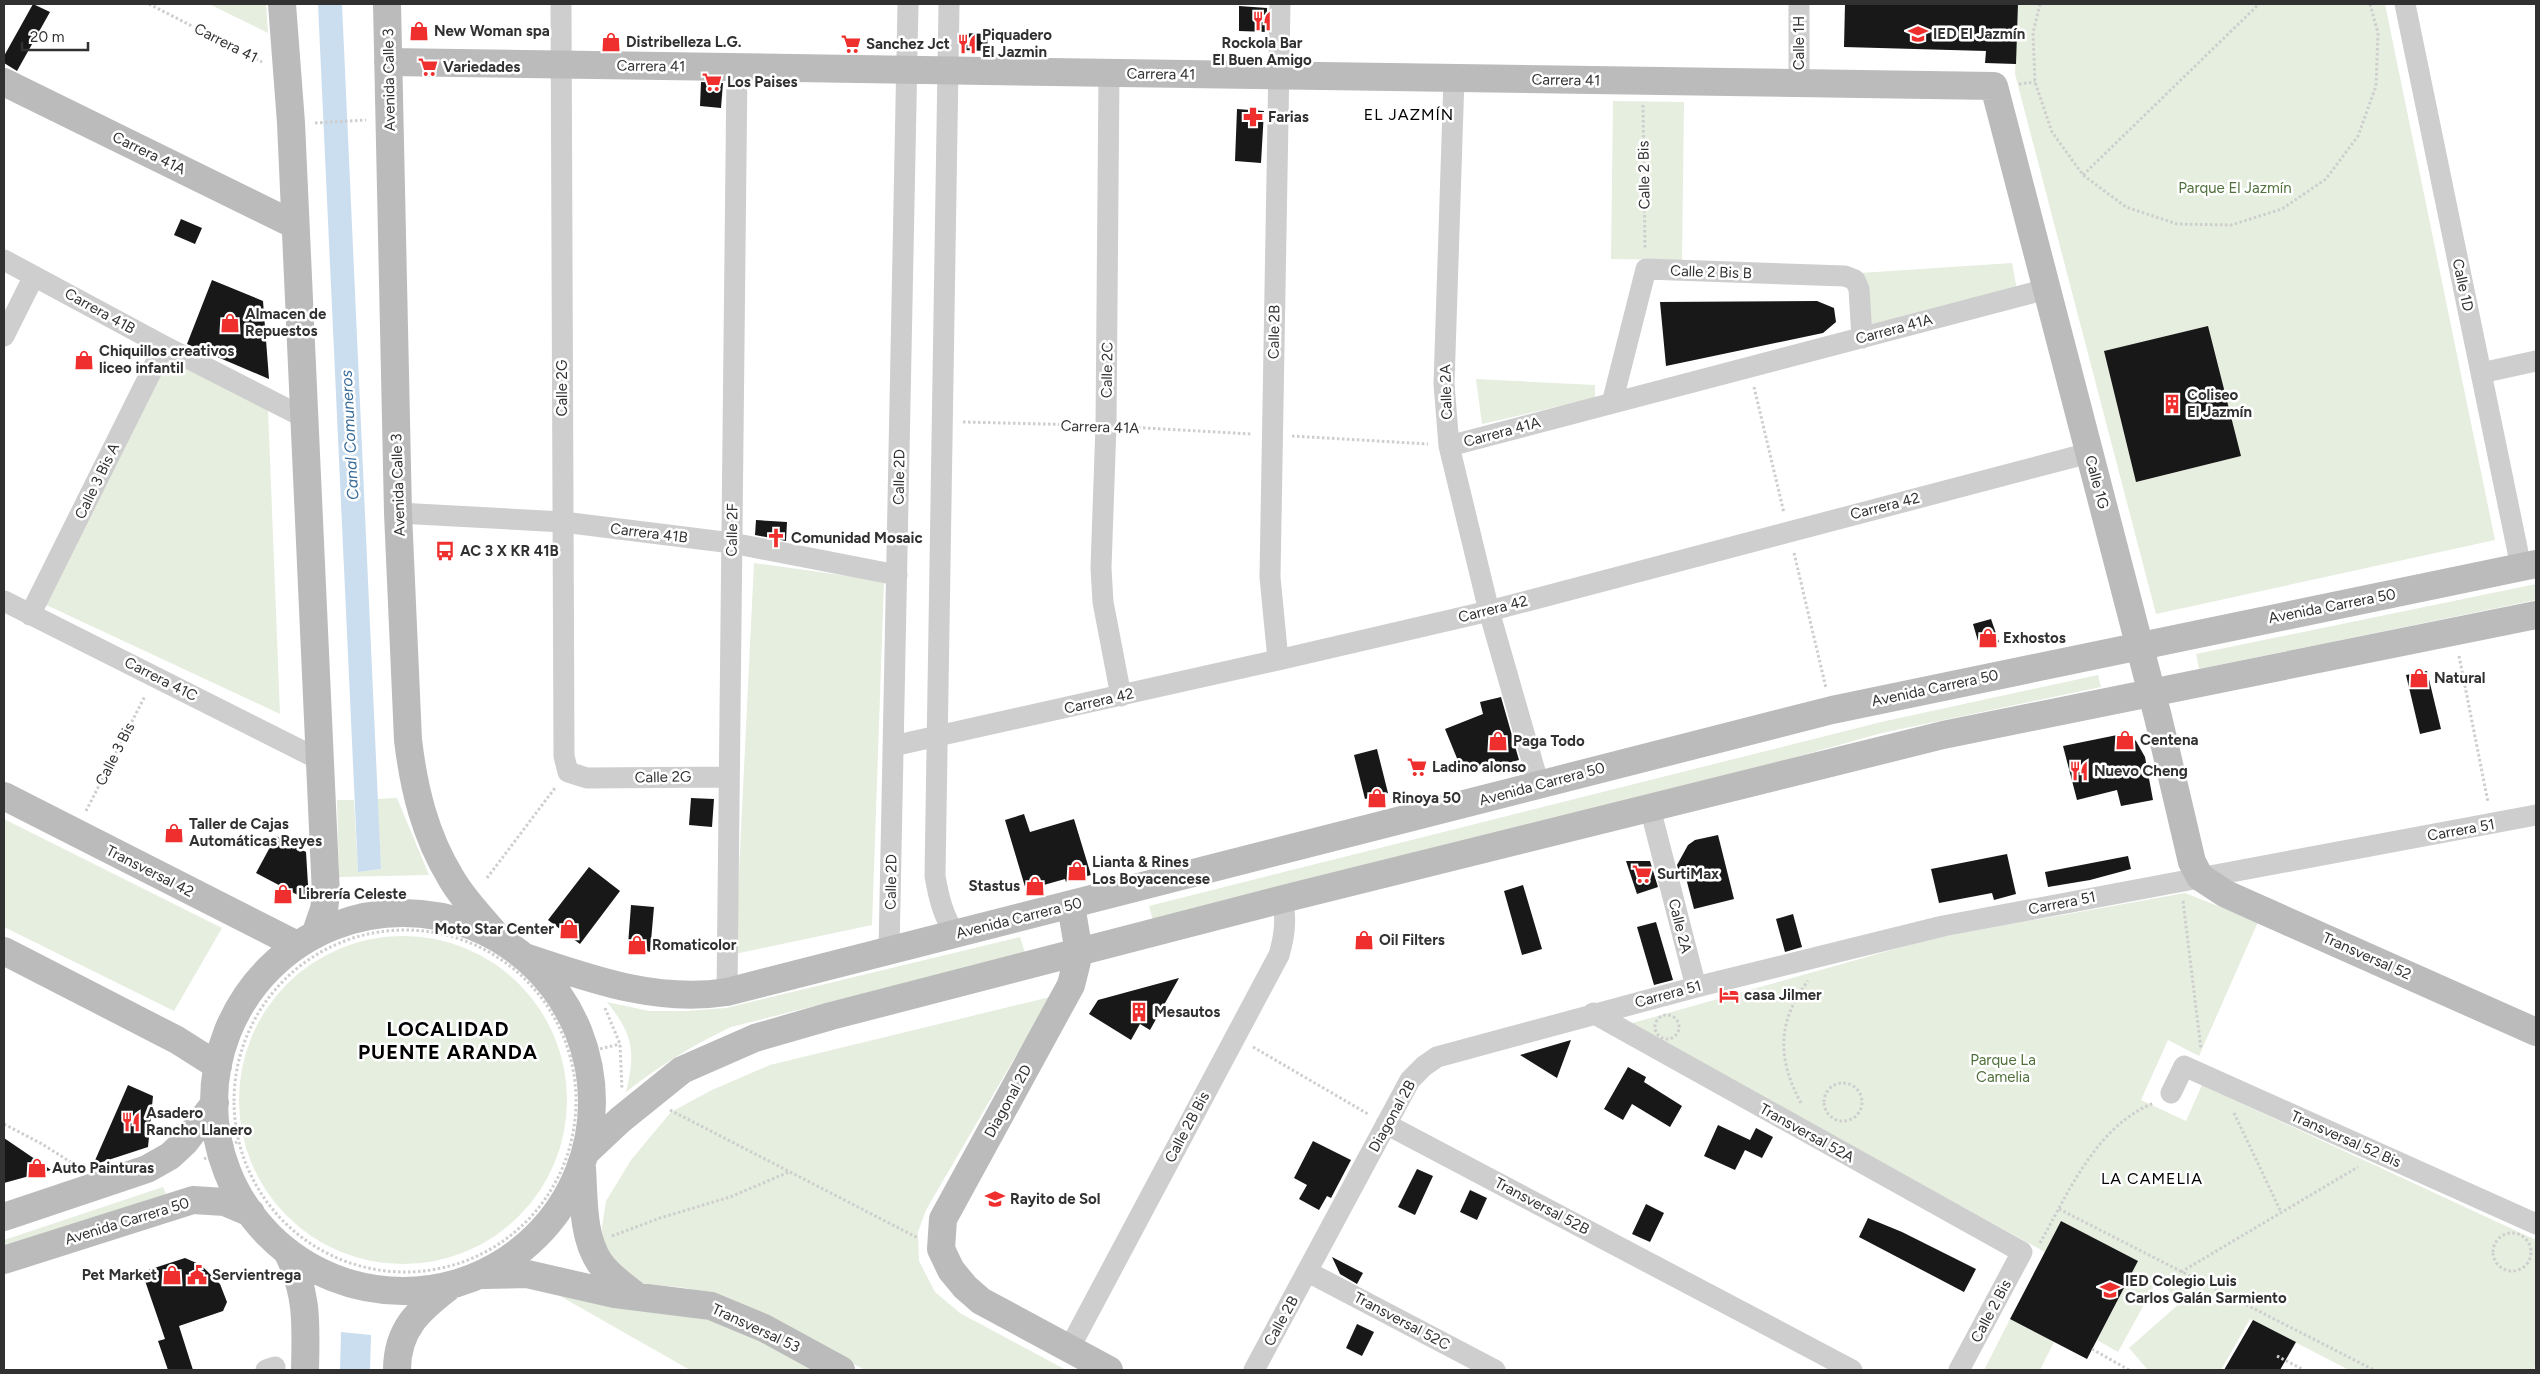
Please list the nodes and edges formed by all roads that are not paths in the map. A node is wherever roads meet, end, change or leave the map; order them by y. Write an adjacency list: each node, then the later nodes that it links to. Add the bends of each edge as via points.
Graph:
1 (282, 4): 20 (main road)
2 (387, 4): 9 (main road, Avenida Calle 3)
3 (561, 4): 10 (street, Calle 2G)
4 (908, 4): 12 (street, Calle 2D)
5 (949, 4): 13 (street)
6 (1280, 4): 15 (street, Calle 2B)
7 (1799, 4): 18 (street, Calle 1H)
8 (2405, 4): 28 (street, Calle 1D)
9 (388, 62): 10 (main road, Carrera 41); 33 (main road, Avenida Calle 3)
10 (561, 65): 11 (main road, Carrera 41); 34 (street, Calle 2G)
11 (737, 67): 12 (main road, Carrera 41); 35 (street, Calle 2F)
12 (907, 70): 13 (main road, Carrera 41); 37 (street, Calle 2D)
13 (948, 70): 14 (main road, Carrera 41); 46 (street)
14 (1109, 73): 15 (main road, Carrera 41); 45 (street, Calle 2C, via 1106,426 1101,568 1103,602)
15 (1279, 75): 16 (main road, Carrera 41); 43 (street, Calle 2B, via 1270,577)
16 (1454, 78): 18 (main road, Carrera 41); 31 (street, Calle 2A, via 1444,384)
17 (4, 82): 20 (main road, Carrera 41A)
18 (1799, 83): 19 (main road, Carrera 41)
19 (1994, 86): 23 (main road, Calle 1G)
20 (295, 225): 30 (main road)
21 (4, 260): 22 (street, Carrera 41B)
22 (34, 276): 24 (street); 26 (street, Carrera 41B)
23 (2046, 289): 25 (street, Carrera 41A); 32 (main road, Calle 1G)
24 (4, 336)
25 (1862, 338): 29 (street, Carrera 41A); 29 (street, Calle 2 Bis B, via 1859,289 1855,280 1845,276 1646,269)
26 (164, 346): 30 (street, Carrera 41B); 40 (street, Calle 3 Bis A)
27 (2536, 361): 28 (street)
28 (2481, 373): 36 (street, Calle 1D)
29 (1612, 403): 31 (street, Carrera 41A)
30 (303, 417): 48 (main road)
31 (1449, 446): 39 (street, Calle 2A)
32 (2089, 453): 39 (street, Carrera 42); 42 (main road, Calle 1G)
33 (398, 513): 34 (street, Carrera 41B); 59 (main road, Avenida Calle 3, via 408,740 416,794 424,825 451,879)
34 (563, 522): 35 (street, Carrera 41B); 49 (street, Calle 2G, via 564,756 568,772 587,778)
35 (732, 543): 37 (street, Carrera 41B); 49 (street, Calle 2F)
36 (2529, 566): 42 (main road, Avenida Carrera 50)
37 (897, 575): 47 (street, Calle 2D)
38 (4, 601): 40 (street, Carrera 41C)
39 (1489, 611): 43 (street, Carrera 42); 50 (street, Calle 2A)
40 (30, 615): 48 (street, Carrera 41C)
41 (2536, 615): 44 (main road)
42 (2139, 645): 44 (main road, Calle 1G); 50 (main road, Avenida Carrera 50, via 1832,710)
43 (1278, 660): 45 (street, Carrera 42)
44 (2152, 694): 52 (main road, via 1942,735); 54 (main road, Calle 1G, via 2192,862)
45 (1121, 696): 46 (street, Carrera 42)
46 (936, 737): 47 (street, Carrera 42); 57 (street, via 935,876 944,918)
47 (893, 746): 61 (street, Calle 2D)
48 (318, 759): 58 (main road, via 326,895 324,909)
49 (729, 777): 65 (street, Calle 2F)
50 (1539, 785): 56 (main road, Avenida Carrera 50)
51 (4, 796): 58 (main road, Transversal 42)
52 (1650, 808): 55 (main road); 64 (street, Calle 2A)
53 (2536, 815): 54 (street, Carrera 51)
54 (2190, 879): 64 (street, Carrera 51, via 1943,926); 67 (main road, Transversal 52)
55 (1284, 899): 62 (main road); 83 (street, Calle 2B Bis, via 1285,935 1279,955)
56 (1071, 905): 57 (main road, Avenida Carrera 50); 62 (main road)
57 (955, 934): 61 (main road, Avenida Carrera 50)
58 (306, 940): 59 (main road, via 340,924 394,913 450,919); 68 (main road, via 279,959 249,992 224,1040)
59 (501, 941): 63 (main road)
60 (4, 951): 68 (main road, via 177,1040)
61 (889, 951): 65 (main road, Avenida Carrera 50)
62 (1079, 953): 72 (main road, via 755,1038 682,1070 648,1097); 83 (main road, Diagonal 2D, via 1071,985 932,1245 981,1301)
63 (525, 958): 65 (main road, Avenida Carrera 50, via 632,990 698,996); 72 (main road, via 545,978 576,1025 578,1054 592,1102)
64 (1696, 987): 66 (street, Carrera 51)
65 (726, 992)
66 (1593, 1013): 71 (street, Diagonal 2B, via 1437,1057 1410,1080); 77 (street, Transversal 52A)
67 (2534, 1024)
68 (218, 1066): 70 (main road)
69 (2163, 1098): 75 (street, Transversal 52 Bis, via 2184,1066)
70 (215, 1103): 73 (main road, via 218,1134 228,1172); 74 (main road, via 185,1142 148,1169)
71 (1386, 1124): 79 (street, Diagonal 2B); 90 (street, Transversal 52B)
72 (584, 1159): 80 (main road, via 566,1200 543,1231 514,1257); 82 (main road, via 586,1214 594,1252 607,1272)
73 (251, 1213): 76 (main road); 78 (main road, Avenida Carrera 50, via 225,1202 193,1200)
74 (4, 1218)
75 (2536, 1224)
76 (287, 1251): 81 (main road, via 316,1270 348,1283 382,1290 417,1291); 84 (main road, via 299,1275 304,1298)
77 (2029, 1251): 91 (street, Calle 2 Bis)
78 (4, 1260)
79 (1308, 1272): 88 (street, Calle 2B); 89 (street, Transversal 52C)
80 (480, 1275): 81 (main road); 82 (main road, Transversal 53, via 527,1274)
81 (451, 1286): 85 (main road, via 422,1307 412,1320 401,1343)
82 (638, 1297): 86 (main road, Transversal 53, via 698,1304 728,1312)
83 (1068, 1349): 87 (main road)
84 (305, 1370)
85 (397, 1370)
86 (841, 1370)
87 (1109, 1370)
88 (1254, 1370)
89 (1495, 1370)
90 (1852, 1370)
91 (1959, 1370)

